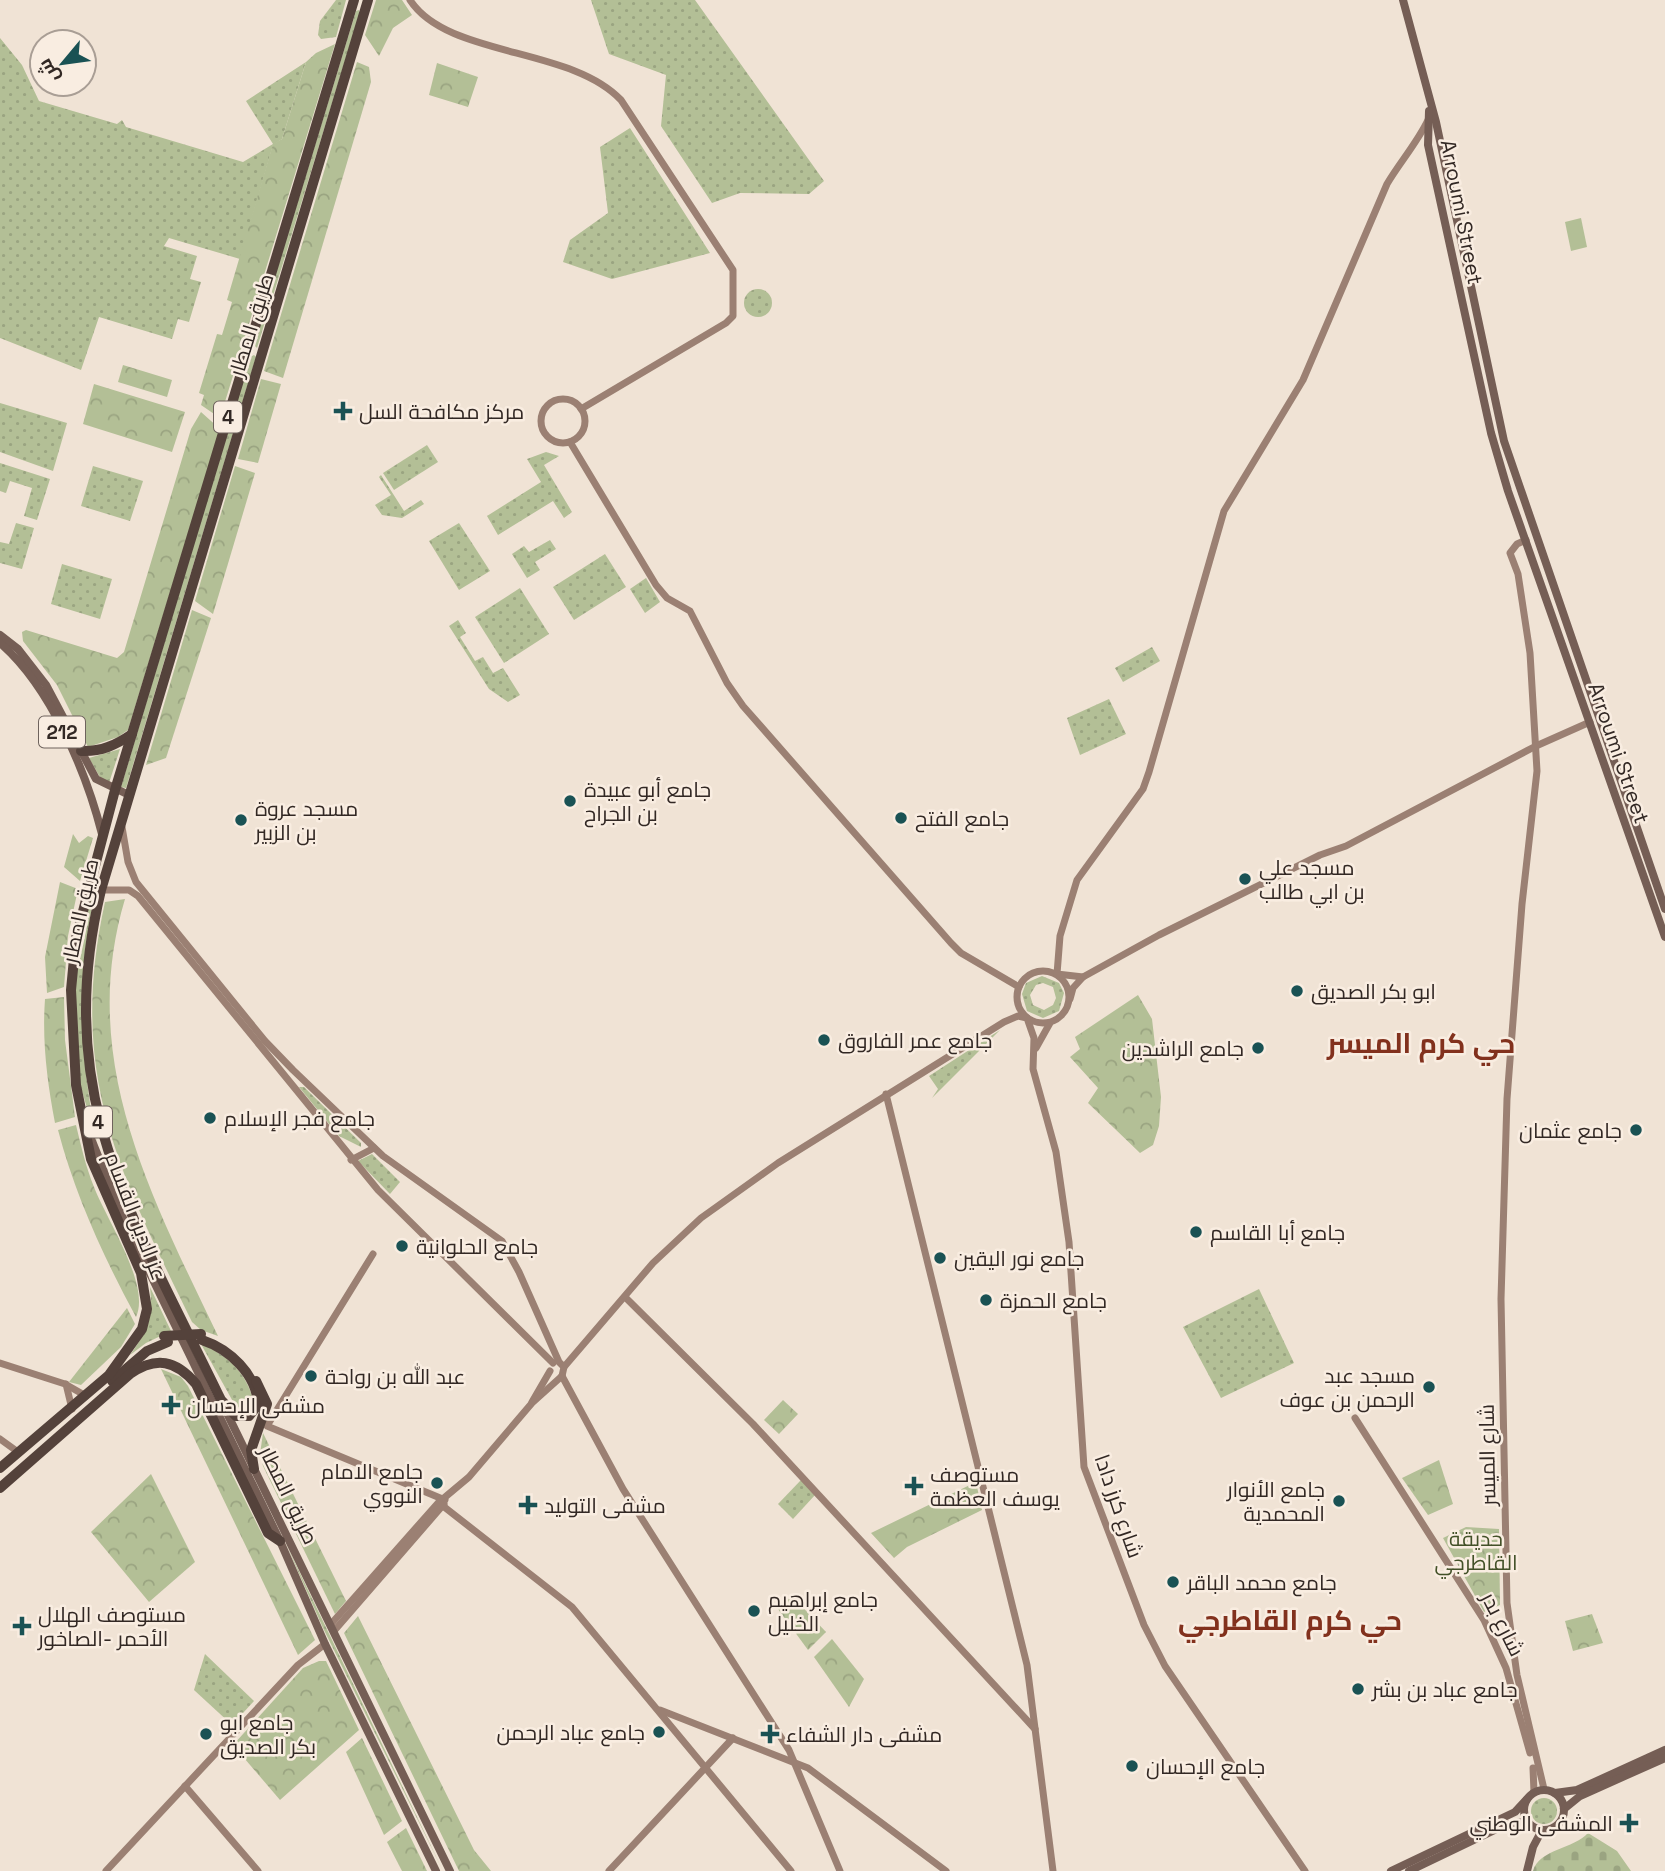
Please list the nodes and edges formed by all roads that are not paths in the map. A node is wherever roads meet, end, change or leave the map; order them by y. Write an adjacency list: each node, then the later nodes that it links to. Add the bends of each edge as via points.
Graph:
1 (354, 0): 14 (highway, طريق المطار / 4)
2 (368, 0): 19 (highway, طريق المطار / 4)
3 (411, 0): 8 (main road, via 430,23 449,32 603,83 621,100 733,270 733,316 726,323)
4 (1403, 0): 5 (main road)
5 (1430, 97): 6 (main road, Arroumi Street); 7 (main road, Arroumi Street)
6 (1429, 116): 7 (main road, Arroumi Street, via 1429,145); 26 (main road, via 1387,184 1298,389 1224,511 1143,789 1077,880)
7 (1488, 396): 10 (main road, Arroumi Street, via 1508,491); 24 (main road, Arroumi Street)
8 (582, 409): 9 (main road, via 584,428); 9 (main road, via 563,398 549,403 541,415 546,436)
9 (570, 442): 30 (main road, via 656,584 667,598 690,611 727,683 781,751 961,953)
10 (1526, 540): 13 (main road, Arroumi Street); 15 (main road, شارع الميسر, via 1510,553 1518,574 1528,643)
11 (0, 635): 16 (main road, 212, via 19,649 40,675)
12 (0, 643): 17 (main road, 212, via 26,668)
13 (1590, 722): 15 (main road); 25 (main road, Arroumi Street)
14 (133, 733): 16 (highway, via 97,751); 18 (highway, طريق المطار / 4)
15 (1536, 746): 29 (main road); 75 (main road, شارع الميسر, via 1507,1099 1501,1298 1507,1603 1517,1675)
16 (81, 751): 17 (main road, 212)
17 (92, 781): 18 (main road); 21 (main road, 212)
18 (115, 790): 19 (main road); 21 (highway, طريق المطار / 4)
19 (129, 795): 20 (highway, طريق المطار)
20 (121, 823): 23 (highway, طريق المطار / 4); 39 (main road, via 128,862 141,887 265,1041)
21 (102, 834): 22 (highway, طريق المطار)
22 (89, 887): 23 (main road); 38 (highway, طريق المطار / 4, via 76,937 71,990 73,1065)
23 (100, 890): 40 (main road, via 129,890 138,896); 50 (highway, طريق المطار / 4, via 89,940 85,992 87,1065 97,1119 119,1185)
24 (1665, 909)
25 (1665, 937)
26 (1056, 958): 27 (main road); 28 (main road)
27 (1043, 971): 28 (main road); 30 (main road, via 1028,975)
28 (1057, 974): 29 (main road); 31 (main road, via 1067,985)
29 (1083, 977): 31 (main road)
30 (1019, 987): 32 (main road)
31 (1070, 999): 35 (main road, via 1066,1011)
32 (1017, 1002): 33 (main road); 34 (main road)
33 (1010, 1018): 34 (main road); 37 (main road)
34 (1027, 1018): 35 (main road); 36 (main road, شارع كرز دادا, via 1034,1038)
35 (1050, 1023): 36 (main road, via 1037,1043)
36 (1034, 1062): 92 (main road, شارع كرز دادا, via 1056,1152 1069,1242 1084,1467 1144,1625 1165,1666)
37 (886, 1094): 42 (main road, via 701,1218 675,1239); 68 (main road, via 1027,1665)
38 (86, 1127): 47 (highway, عز الدين القسام / 4, via 91,1159 146,1291 142,1329); 64 (main road, طريق المطار, via 123,1218)
39 (373, 1148): 40 (main road); 46 (main road, via 502,1241)
40 (351, 1160): 46 (main road)
41 (373, 1254): 63 (main road, via 267,1426)
42 (625, 1297): 46 (main road); 68 (main road, via 760,1431)
43 (201, 1337): 44 (highway, bridge); 50 (highway, via 234,1357 255,1389 258,1405 242,1417); 61 (highway, via 217,1340 238,1355 264,1394 267,1404 251,1450)
44 (167, 1339): 47 (highway, via 149,1344); 51 (highway)
45 (0, 1363): 49 (main road)
46 (556, 1366): 48 (main road); 48 (main road); 52 (main road)
47 (109, 1375): 51 (highway, عز الدين القسام)
48 (560, 1377): 52 (main road); 72 (main road, via 622,1489)
49 (65, 1384): 51 (main road); 53 (main road)
50 (220, 1400): 61 (main road, طريق المطار)
51 (87, 1402): 53 (highway, عز الدين القسام); 57 (highway, عز الدين القسام); 64 (highway, via 143,1365 163,1362 184,1371 196,1384 268,1533)
52 (533, 1402): 63 (main road)
53 (72, 1409): 55 (highway, عز الدين القسام)
54 (1355, 1418): 76 (main road, شارع بدر, via 1484,1620 1506,1668 1531,1756)
55 (36, 1438): 57 (main road, via 36,1449); 58 (highway, عز الدين القسام)
56 (0, 1439): 58 (main road)
57 (44, 1448): 59 (highway, عز الدين القسام)
58 (20, 1450): 59 (main road, via 32,1449); 60 (highway, عز الدين القسام)
59 (26, 1465): 62 (highway, عز الدين القسام)
60 (0, 1468)
61 (254, 1469): 65 (main road, طريق المطار)
62 (0, 1488)
63 (444, 1503): 65 (main road); 67 (main road, via 572,1607)
64 (281, 1541): 66 (main road, طريق المطار)
65 (333, 1628): 83 (main road, طريق المطار)
66 (325, 1644): 74 (main road, via 298,1665); 84 (main road, طريق المطار)
67 (660, 1710): 69 (main road); 73 (main road)
68 (1035, 1730): 91 (main road)
69 (733, 1738): 72 (main road); 73 (main road)
70 (1665, 1751): 77 (main road, via 1577,1790)
71 (1665, 1758): 79 (main road, via 1580,1796)
72 (794, 1760): 89 (main road); 90 (main road)
73 (705, 1768): 87 (main road); 88 (main road)
74 (185, 1786): 85 (main road); 86 (main road)
75 (1544, 1789): 76 (main road); 77 (main road)
76 (1534, 1792): 78 (main road)
77 (1555, 1793): 79 (main road)
78 (1527, 1799): 80 (main road); 93 (main road, via 1515,1812)
79 (1564, 1809): 81 (main road, via 1560,1822)
80 (1528, 1822): 81 (main road); 82 (main road); 94 (main road, via 1503,1826)
81 (1542, 1830): 82 (main road)
82 (1533, 1847): 95 (main road)
83 (448, 1869)
84 (436, 1870)
85 (106, 1871)
86 (258, 1871)
87 (609, 1871)
88 (791, 1871)
89 (840, 1871)
90 (946, 1871)
91 (1053, 1871)
92 (1305, 1871)
93 (1391, 1871)
94 (1409, 1871)
95 (1527, 1871)

